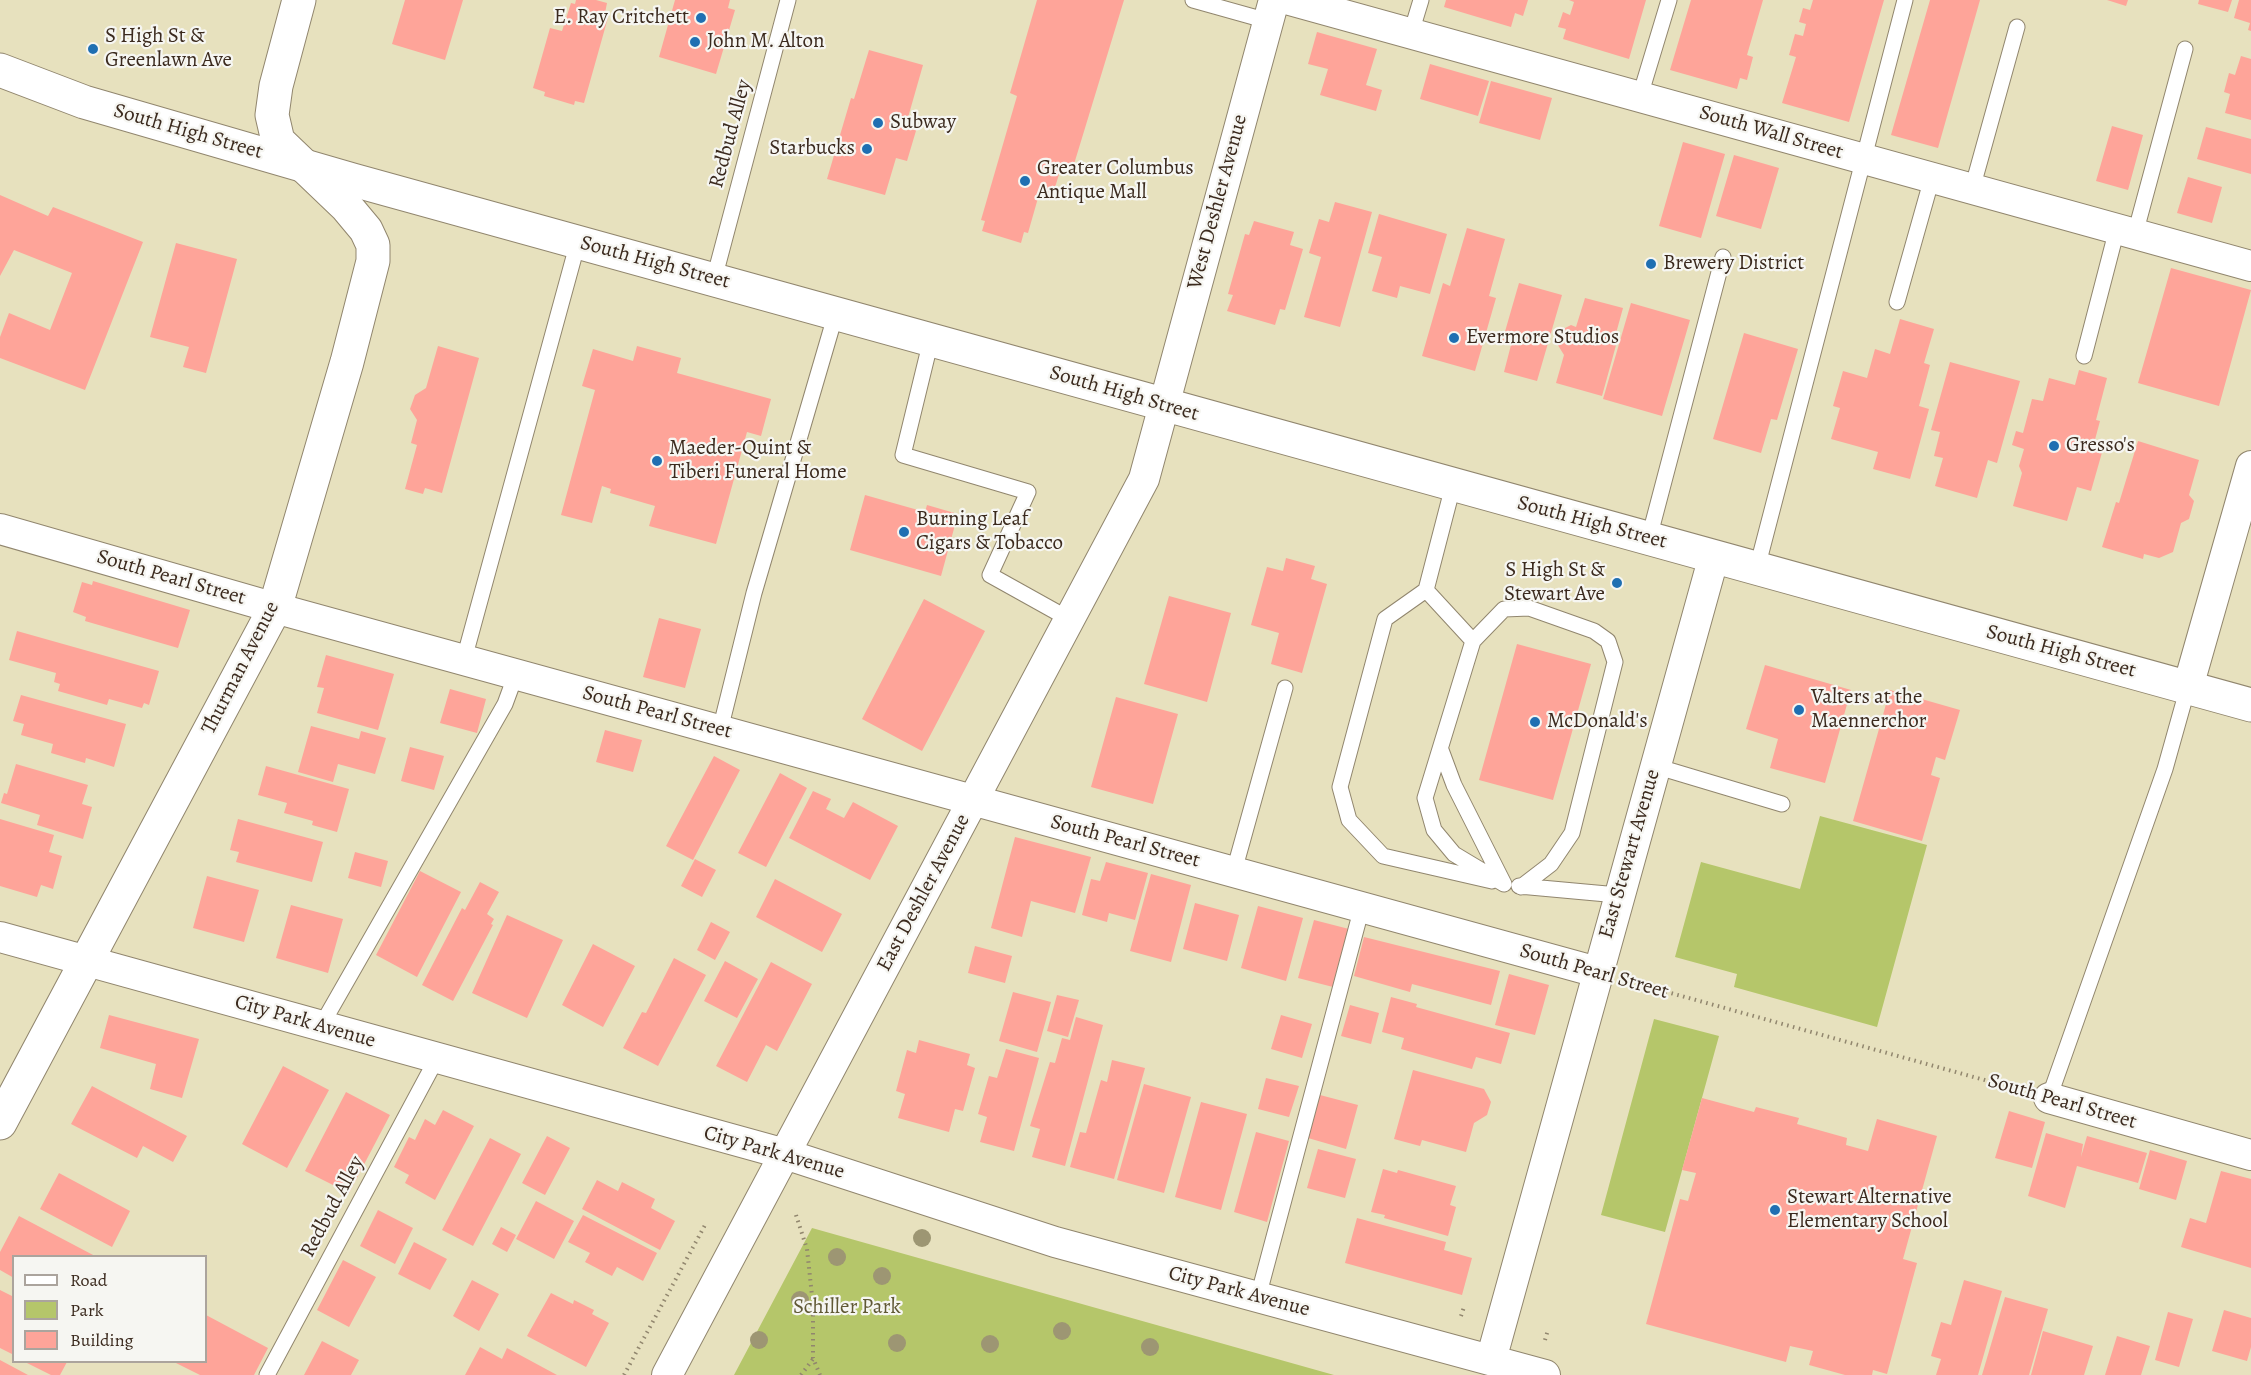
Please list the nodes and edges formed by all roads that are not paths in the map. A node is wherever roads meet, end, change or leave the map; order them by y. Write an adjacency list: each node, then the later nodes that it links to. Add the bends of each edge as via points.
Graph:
1 (299, 0): 15 (main road, Thurman Avenue, via 272,115 278,141)
2 (788, 0): 22 (lane, Redbud Alley)
3 (1193, 0): 8 (lane)
4 (1290, 0): 10 (street, South Wall Street)
5 (1421, 0): 10 (lane)
6 (1669, 0): 13 (lane)
7 (1905, 0): 14 (lane)
8 (1271, 11): 27 (street, West Deshler Avenue)
9 (2017, 27): 17 (lane)
10 (1411, 33): 13 (street, South Wall Street)
11 (2185, 49): 18 (lane)
12 (0, 70): 15 (main road, South High Street, via 84,102)
13 (1640, 96): 14 (street, South Wall Street)
14 (1864, 159): 16 (street, South Wall Street); 33 (lane)
15 (304, 166): 19 (main road, South High Street); 35 (main road, Thurman Avenue, via 366,230 373,245 373,261)
16 (1932, 178): 17 (street, South Wall Street); 23 (lane)
17 (1972, 189): 18 (street, South Wall Street)
18 (2126, 231): 21 (street, South Wall Street); 26 (lane)
19 (578, 242): 22 (main road, South High Street); 38 (lane)
20 (1723, 258): 31 (lane)
21 (2251, 266)
22 (714, 279): 24 (main road, South High Street)
23 (1897, 302)
24 (836, 313): 25 (main road, South High Street); 43 (lane, via 754,593)
25 (931, 340): 27 (main road, South High Street); 36 (lane, via 903,455 1028,492 990,575)
26 (2084, 356)
27 (1166, 406): 29 (main road, South High Street); 36 (street, East Deshler Avenue, via 1144,479)
28 (2251, 466): 40 (street)
29 (1453, 486): 31 (main road, South High Street); 34 (lane)
30 (0, 529): 35 (street, South Pearl Street)
31 (1649, 538): 32 (main road, South High Street)
32 (1714, 556): 33 (main road, South High Street); 45 (street, East Stewart Avenue)
33 (1756, 568): 40 (main road, South High Street)
34 (1426, 590): 37 (lane); 49 (lane, via 1384,619 1340,787 1349,820 1383,856)
35 (274, 608): 38 (street, South Pearl Street); 54 (main road, Thurman Avenue)
36 (1069, 619): 46 (street, East Deshler Avenue)
37 (1473, 641): 44 (lane); 50 (lane, via 1504,609 1529,608 1594,631 1608,641 1615,662 1572,833 1551,864)
38 (464, 659): 39 (street, South Pearl Street)
39 (516, 674): 43 (street, South Pearl Street); 56 (lane, via 505,704)
40 (2188, 687): 42 (main road, South High Street); 58 (lane, via 2167,760)
41 (1285, 688): 48 (lane)
42 (2251, 705)
43 (720, 730): 46 (street, South Pearl Street)
44 (1441, 750): 49 (lane, via 1454,785); 49 (lane, via 1425,798 1434,830 1454,854)
45 (1655, 766): 47 (lane); 51 (street, East Stewart Avenue)
46 (973, 801): 48 (street, South Pearl Street); 60 (street, East Deshler Avenue)
47 (1782, 804)
48 (1234, 872): 52 (street, South Pearl Street)
49 (1504, 884): 50 (lane)
50 (1521, 887): 51 (lane)
51 (1618, 895): 55 (street, East Stewart Avenue)
52 (1362, 907): 55 (street, South Pearl Street); 62 (lane)
53 (0, 937): 54 (street, City Park Avenue)
54 (86, 961): 56 (street, City Park Avenue); 59 (main road, Thurman Avenue)
55 (1597, 972): 63 (street, East Stewart Avenue)
56 (321, 1026): 57 (street, City Park Avenue)
57 (437, 1058): 60 (street, City Park Avenue); 64 (lane, Redbud Alley)
58 (2049, 1098): 61 (street, South Pearl Street)
59 (0, 1123)
60 (785, 1154): 62 (street, City Park Avenue, via 1055,1242); 65 (street, East Deshler Avenue)
61 (2251, 1155)
62 (1258, 1297): 63 (street, City Park Avenue)
63 (1491, 1360): 66 (street, City Park Avenue)
64 (267, 1375)
65 (668, 1375)
66 (1545, 1375)

